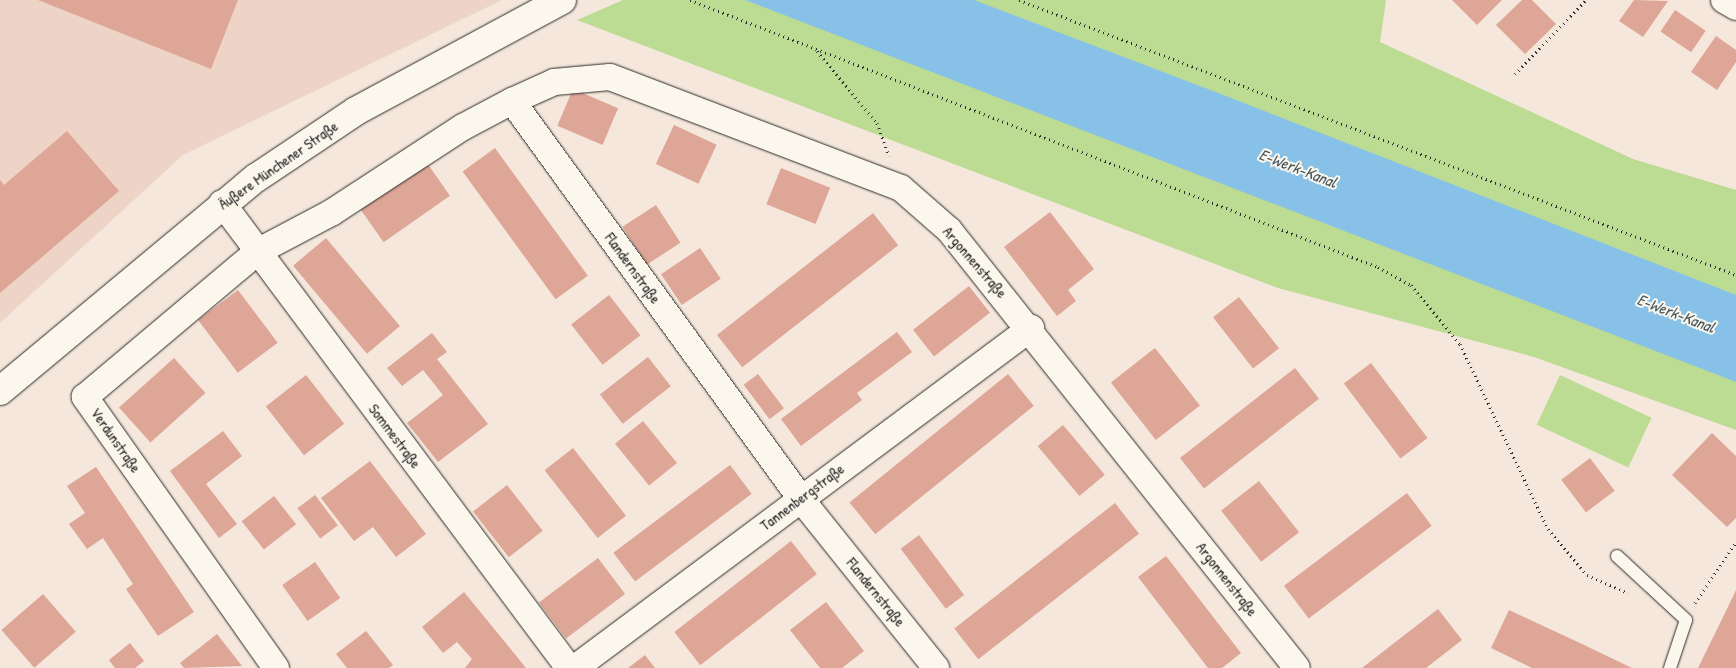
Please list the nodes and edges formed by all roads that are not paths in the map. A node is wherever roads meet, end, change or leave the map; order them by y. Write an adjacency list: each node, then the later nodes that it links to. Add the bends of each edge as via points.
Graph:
1 (562, 0): 5 (main road, Äußere Münchener Straße, via 356,111)
2 (1724, 0): 3 (street)
3 (1736, 7)
4 (512, 101): 6 (street, via 331,213); 7 (street, Argonnenstraße, via 554,82 610,77 901,188 949,230); 9 (street, Flandernstraße)
5 (222, 203): 6 (street, Sommestraße); 8 (main road, Äußere Münchener Straße)
6 (257, 252): 11 (street, Verdunstraße, via 85,397); 12 (street, Sommestraße)
7 (1030, 328): 9 (street, Tannenbergstraße); 15 (street, Argonnenstraße)
8 (0, 391)
9 (800, 498): 13 (street, Tannenbergstraße); 14 (street, Flandernstraße)
10 (1617, 556): 16 (lane, via 1686,620)
11 (276, 668)
12 (569, 668)
13 (575, 668)
14 (936, 668)
15 (1297, 668)
16 (1670, 668)

